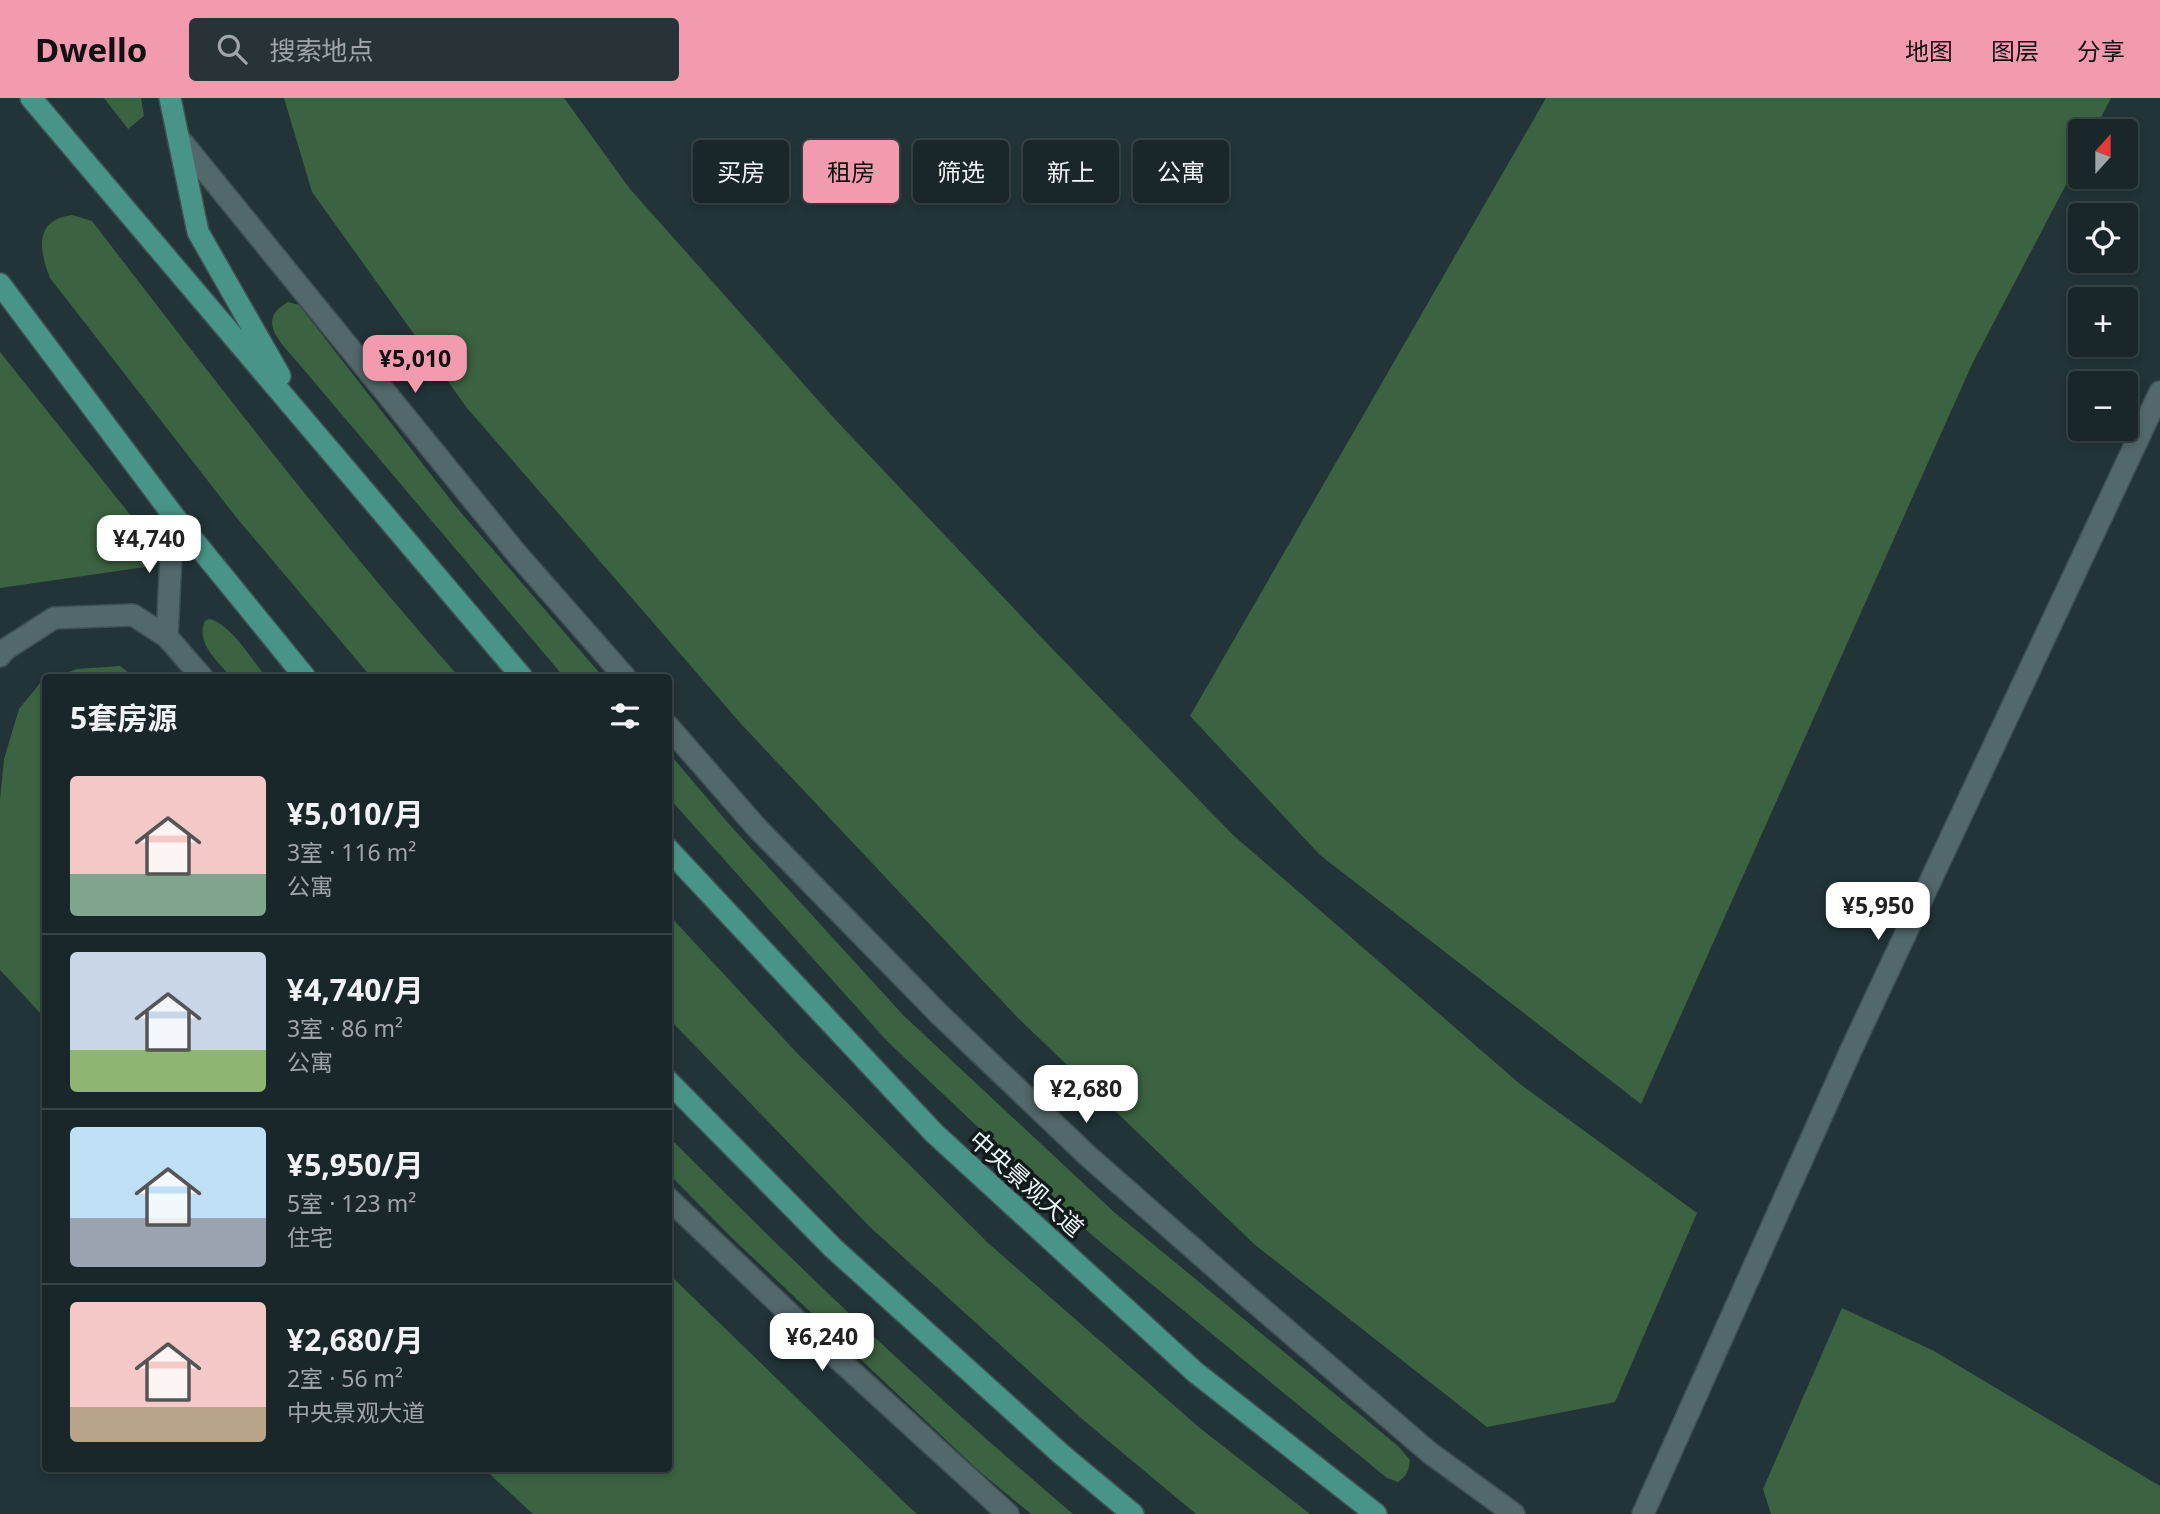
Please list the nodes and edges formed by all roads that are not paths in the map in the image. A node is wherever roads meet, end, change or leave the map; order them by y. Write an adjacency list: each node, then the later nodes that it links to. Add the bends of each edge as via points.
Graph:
1 (32, 98): 6 (main road)
2 (170, 98): 3 (main road)
3 (178, 137): 6 (main road, via 198,232); 13 (street, via 517,554)
4 (0, 284): 7 (main road)
5 (2160, 392): 22 (street, via 1851,1051)
6 (305, 421): 12 (main road)
7 (173, 515): 8 (street); 11 (main road)
8 (167, 637): 9 (street, via 133,615 54,618); 10 (street)
9 (0, 656)
10 (199, 674)
11 (303, 674)
12 (519, 674)
13 (622, 674)
14 (672, 730): 21 (street, via 777,848 1088,1156 1430,1453)
15 (672, 853): 20 (main road, 中央景观大道, via 934,1133 1195,1371)
16 (672, 1085): 19 (main road, via 833,1248)
17 (672, 1202): 18 (street)
18 (1009, 1514)
19 (1132, 1514)
20 (1376, 1514)
21 (1514, 1514)
22 (1643, 1514)

